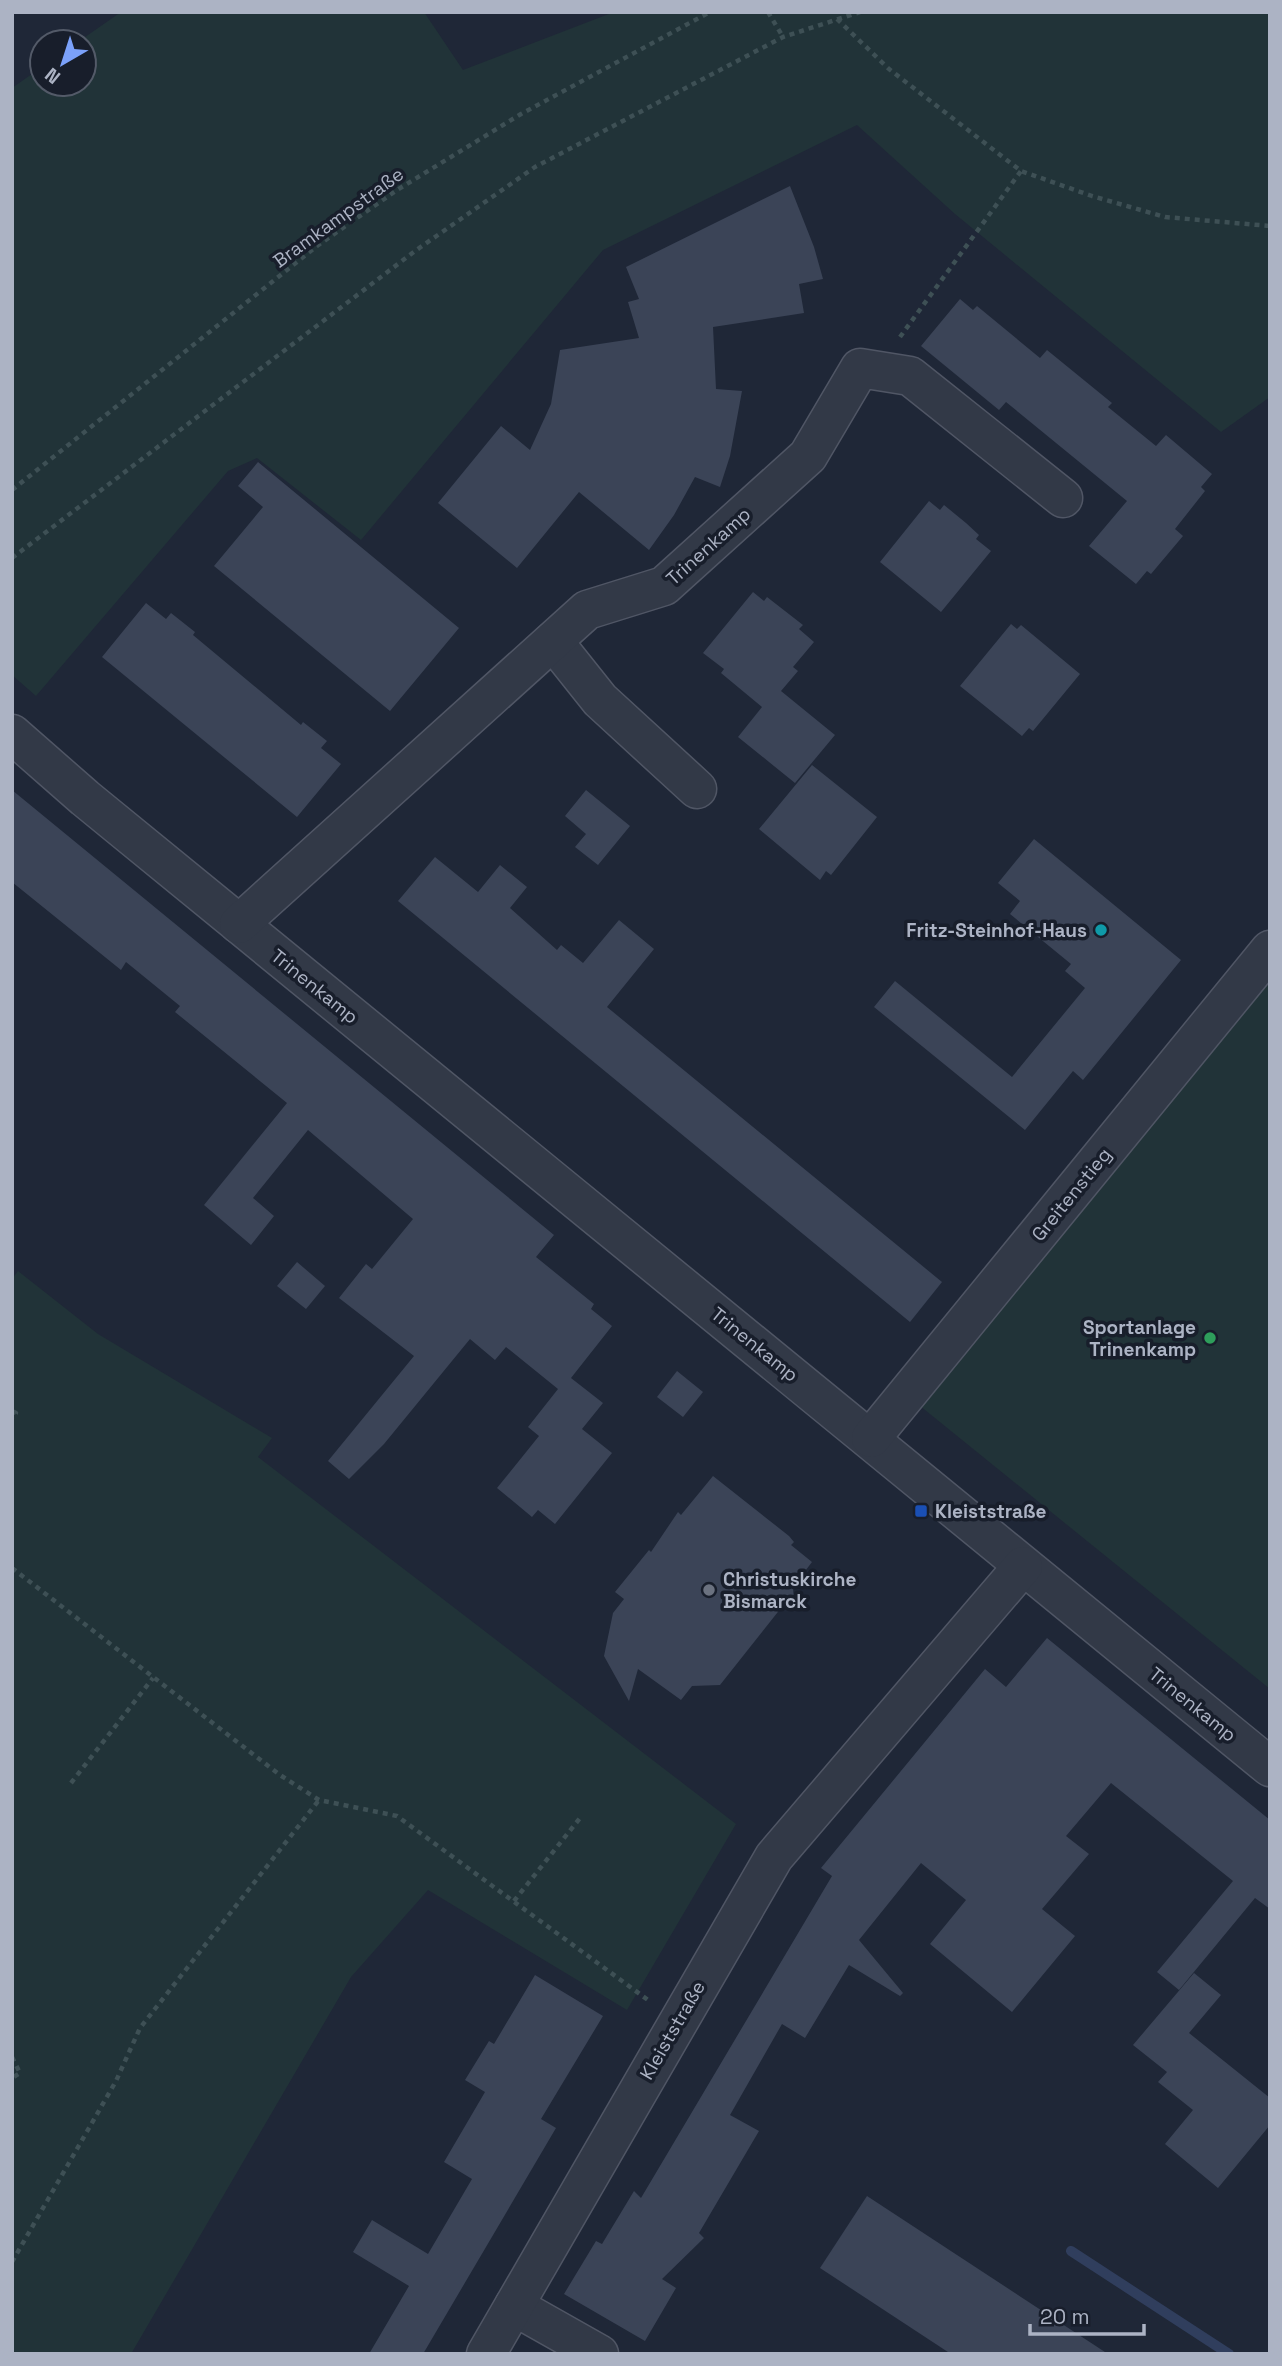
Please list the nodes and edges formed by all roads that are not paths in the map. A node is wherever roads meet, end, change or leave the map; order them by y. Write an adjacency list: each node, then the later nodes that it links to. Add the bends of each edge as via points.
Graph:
1 (1063, 498): 2 (street, Trinenkamp, via 910,376 860,368 808,456 664,586 587,610)
2 (553, 641): 4 (street, via 600,700); 5 (street, Trinenkamp)
3 (12, 734): 5 (street, Trinenkamp)
4 (697, 789)
5 (239, 924): 7 (street, Trinenkamp)
6 (1270, 950): 7 (street, Greitenstieg)
7 (871, 1438): 8 (street, Trinenkamp)
8 (1023, 1566): 9 (street, Trinenkamp); 10 (street, Kleiststraße, via 774,1857)
9 (1270, 1767)
10 (514, 2305): 11 (street, Kleiststraße); 12 (street)
11 (486, 2354)
12 (599, 2354)

